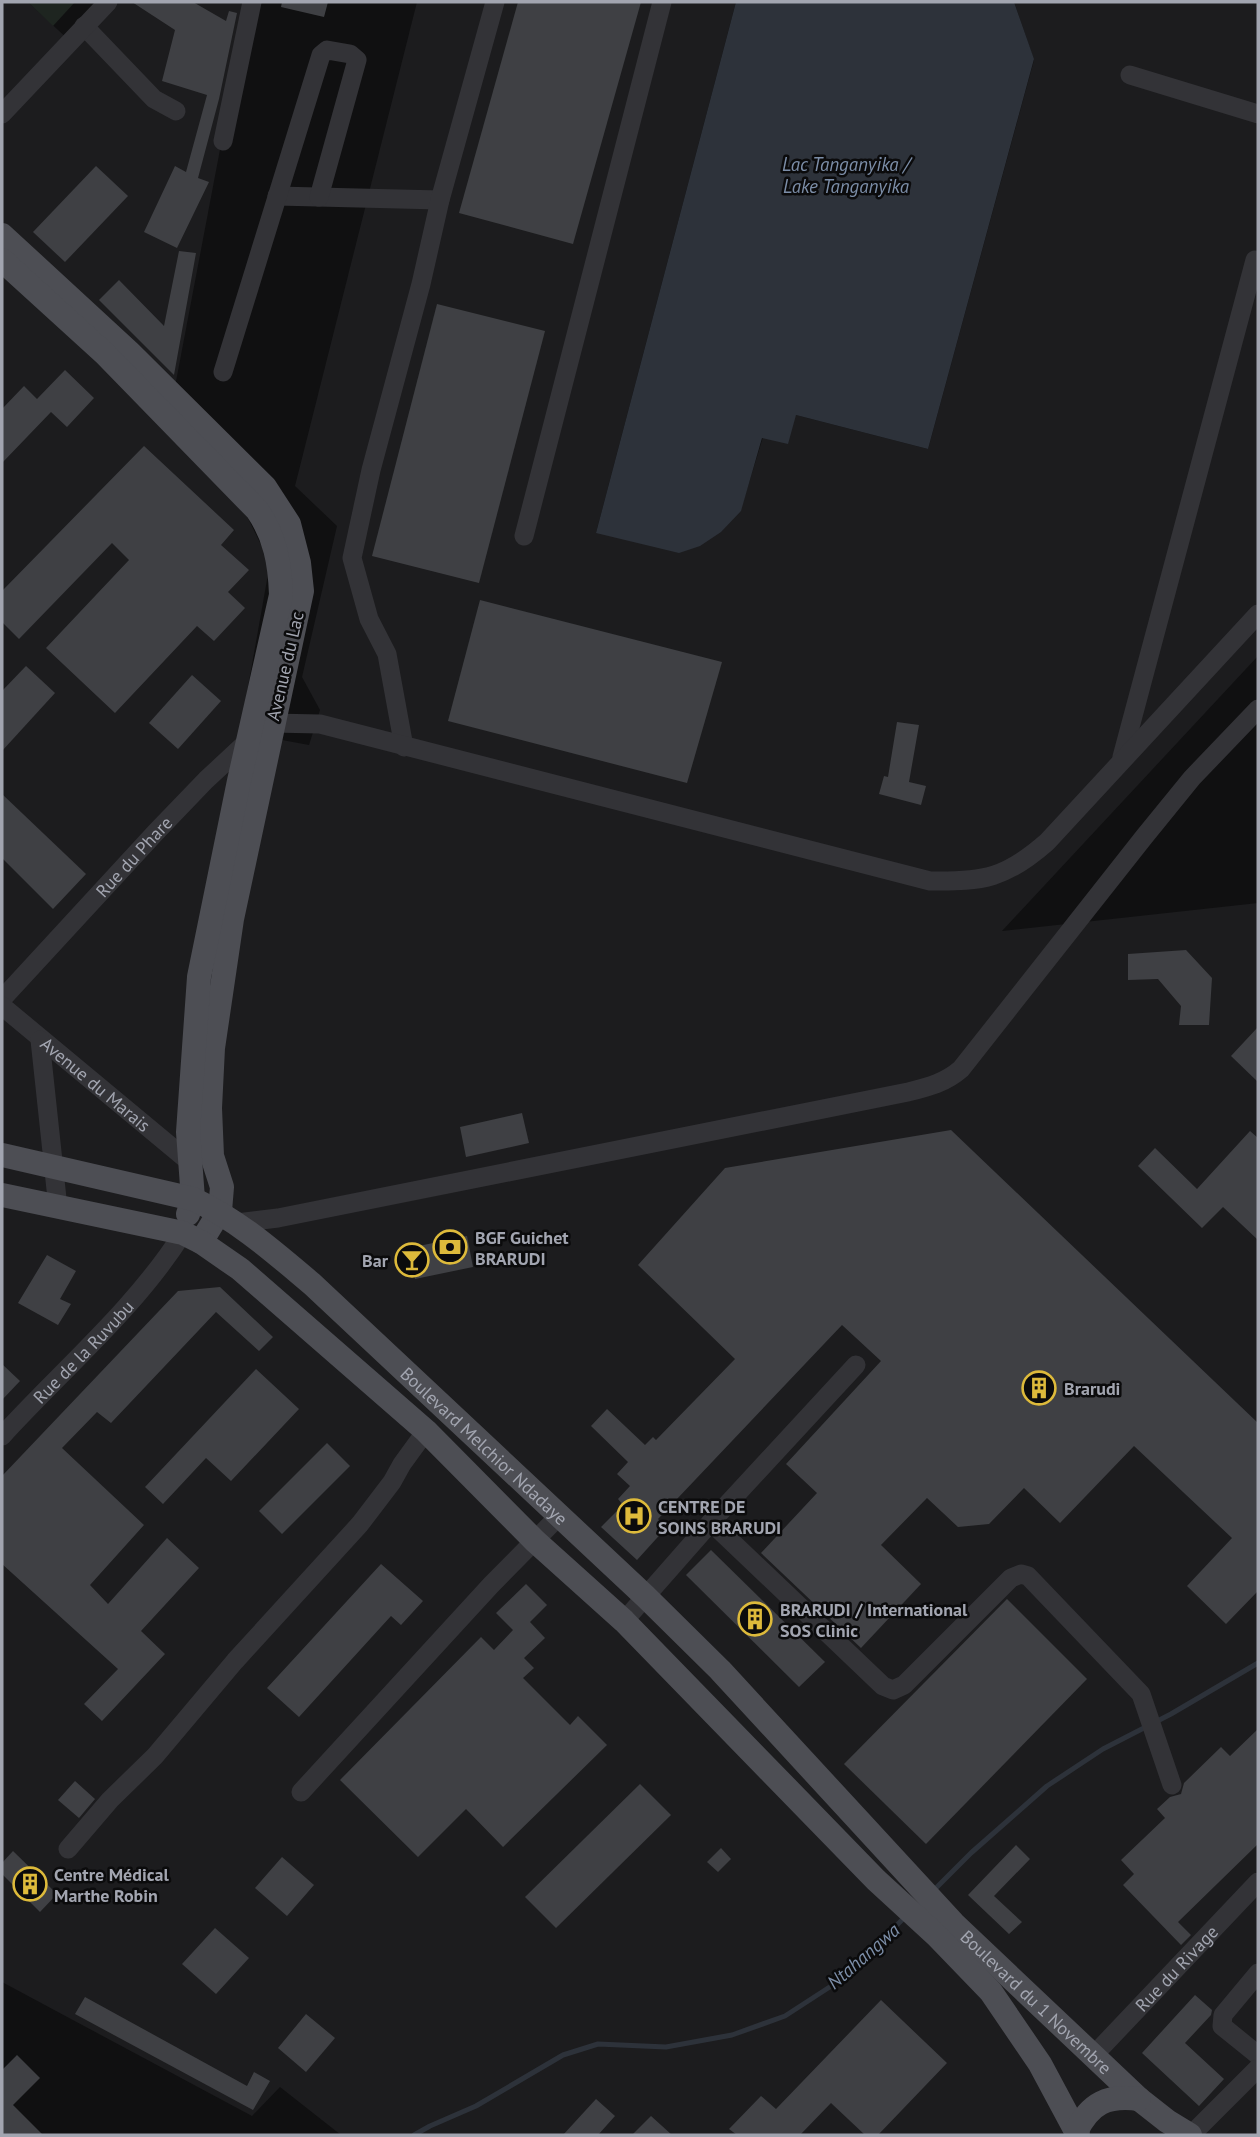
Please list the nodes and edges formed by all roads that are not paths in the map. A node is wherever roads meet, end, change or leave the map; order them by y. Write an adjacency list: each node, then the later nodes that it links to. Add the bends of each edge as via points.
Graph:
1 (108, 2): 5 (street)
2 (252, 2): 10 (street)
3 (495, 2): 13 (street)
4 (662, 2): 19 (street)
5 (84, 26): 7 (street, via 154,99); 8 (street)
6 (1130, 75): 9 (street)
7 (176, 111)
8 (2, 114)
9 (1258, 114)
10 (223, 141)
11 (277, 197): 12 (street); 12 (street, via 321,55 327,50 357,60); 17 (street)
12 (319, 197): 13 (street)
13 (440, 200): 24 (street, via 370,470 352,558 369,619 387,654)
14 (2, 235): 18 (main road, Avenue du Lac)
15 (2, 260): 18 (main road, Avenue du Lac, via 95,345)
16 (1255, 260): 25 (street)
17 (223, 372)
18 (151, 387): 22 (main road, Avenue du Lac, via 265,487 289,524 302,591); 23 (main road, Avenue du Lac, via 257,510 274,544 281,595)
19 (524, 536)
20 (1258, 614): 25 (street)
21 (1258, 709): 35 (street, via 1176,798 961,1069 938,1085 278,1218)
22 (272, 723): 23 (street, Rue du Phare); 24 (street, via 320,724); 35 (main road, Avenue du Lac, via 232,919 213,1048 212,1156)
23 (249, 740): 26 (street, Rue du Phare, via 156,832); 30 (main road, Avenue du Lac, via 199,977 188,1132)
24 (404, 747): 25 (street, via 930,880 965,881 993,877 1024,862)
25 (1121, 761)
26 (2, 999)
27 (2, 1006): 28 (street, Avenue du Marais)
28 (40, 1040): 30 (street, Avenue du Marais); 31 (street)
29 (2, 1155): 31 (main road, Boulevard Melchior Ndadaye)
30 (192, 1164): 33 (main road, Avenue du Lac)
31 (53, 1166): 33 (main road, Boulevard Melchior Ndadaye); 34 (street)
32 (2, 1195): 34 (main road, Boulevard Melchior Ndadaye)
33 (193, 1199): 35 (main road, Boulevard Melchior Ndadaye); 36 (main road, Avenue du Lac)
34 (58, 1208): 36 (main road, Boulevard Melchior Ndadaye)
35 (228, 1217): 36 (main road); 40 (main road, Boulevard Melchior Ndadaye, via 312,1284)
36 (192, 1237): 38 (main road, Boulevard Melchior Ndadaye, via 240,1269); 39 (street, Rue de la Ruvubu)
37 (856, 1365): 41 (street)
38 (426, 1431): 42 (main road, Boulevard Melchior Ndadaye); 47 (street, via 360,1524)
39 (2, 1436)
40 (559, 1516): 42 (street); 43 (main road, Boulevard Melchior Ndadaye)
41 (710, 1522): 43 (street); 45 (street, via 893,1690 904,1685 1011,1578 1028,1576 1141,1694)
42 (535, 1541): 44 (main road, Boulevard Melchior Ndadaye); 46 (street)
43 (645, 1596): 44 (street); 48 (main road, Boulevard Melchior Ndadaye, via 720,1670)
44 (624, 1620): 49 (main road, Boulevard Melchior Ndadaye)
45 (1172, 1786)
46 (301, 1792)
47 (68, 1849)
48 (892, 1859): 51 (main road, Boulevard du 1 Novembre)
49 (876, 1880): 51 (main road, Boulevard du 1 Novembre)
50 (1258, 1882): 54 (street, Rue du Rivage)
51 (945, 1930): 54 (main road, Boulevard du 1 Novembre); 58 (main road, Boulevard du 1 Novembre, via 1024,2038)
52 (1258, 1973): 53 (street, via 1221,2021)
53 (1258, 2055)
54 (1093, 2056): 56 (main road, Boulevard du 1 Novembre)
55 (1258, 2068): 59 (street)
56 (1139, 2099): 57 (main road, Boulevard du 1 Novembre); 58 (main road, via 1118,2096 1101,2102 1082,2119)
57 (1171, 2128): 59 (main road, Boulevard du 1 Novembre)
58 (1077, 2134)
59 (1190, 2135)

